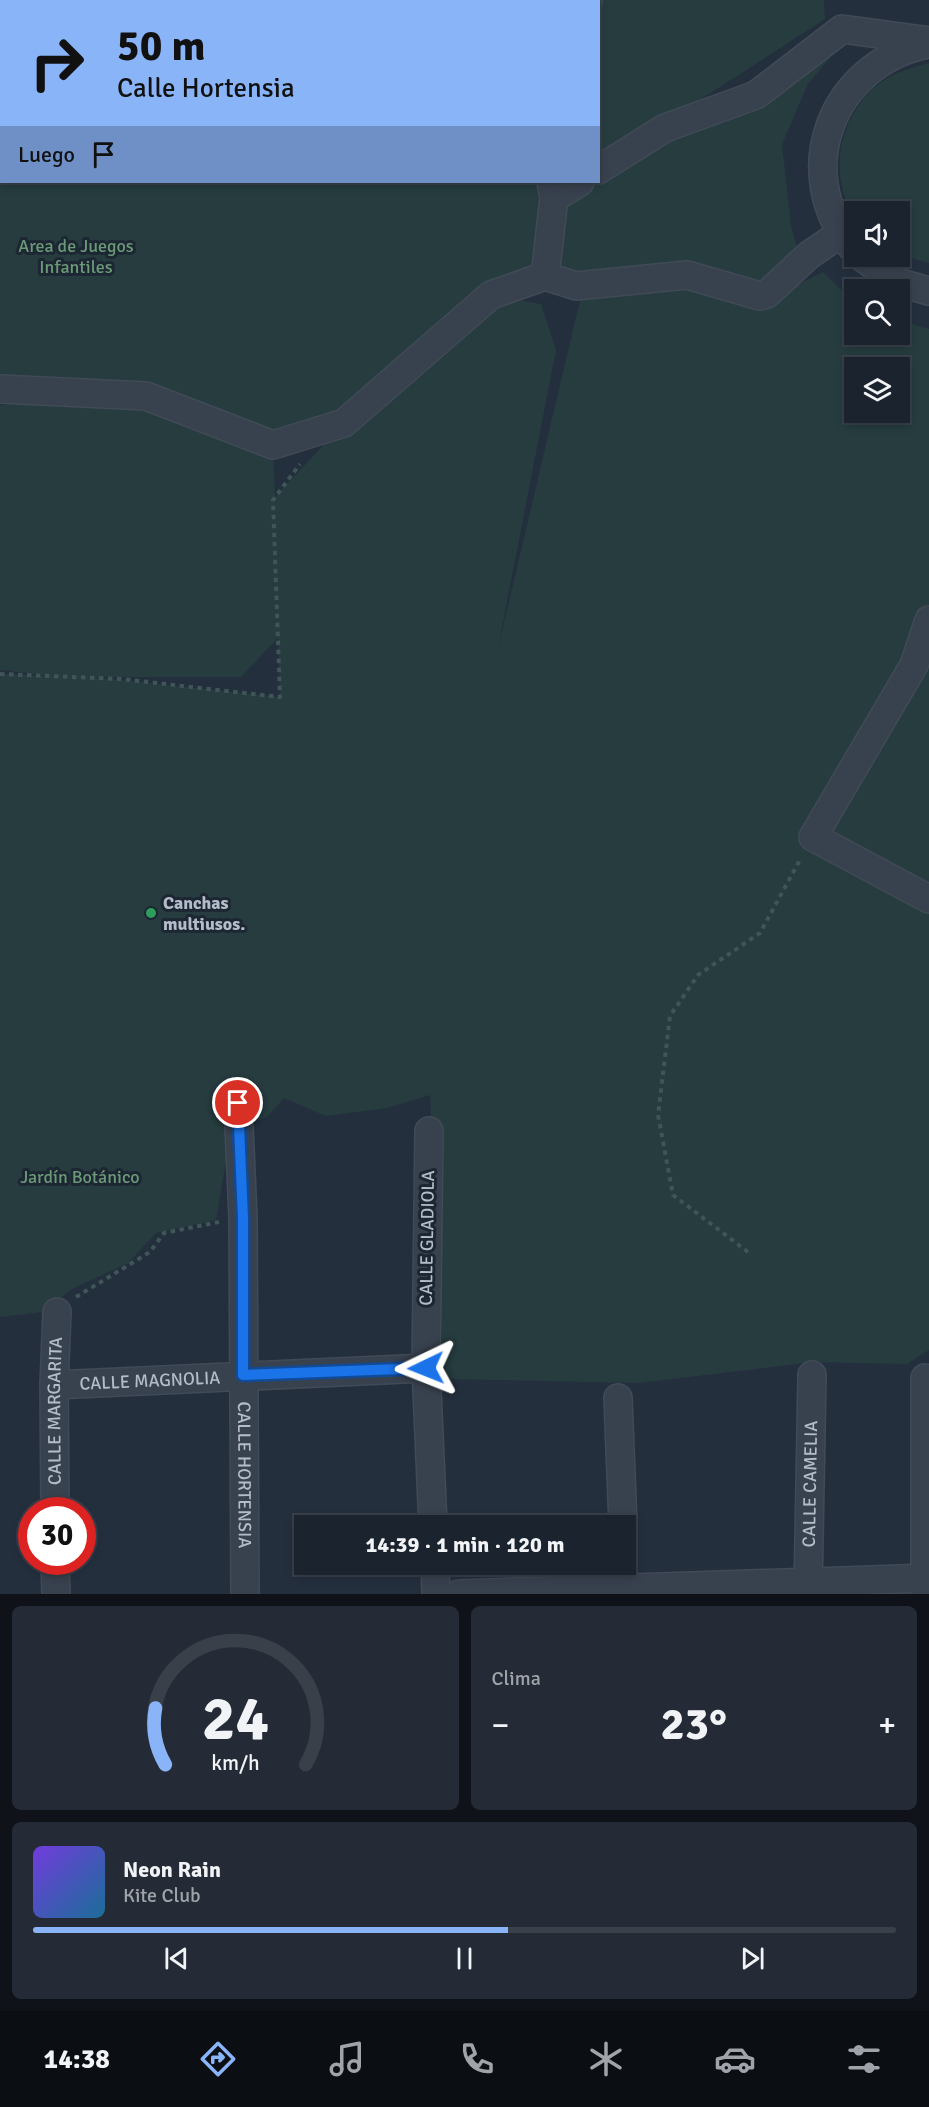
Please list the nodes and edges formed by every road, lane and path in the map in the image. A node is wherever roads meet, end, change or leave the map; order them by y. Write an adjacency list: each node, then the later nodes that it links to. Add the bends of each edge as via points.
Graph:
1 (929, 42): 2 (street, via 842,30 756,95 665,128); 5 (street, via 879,63 854,84 836,111 825,141 822,173 827,204)
2 (600, 169)
3 (576, 183): 4 (street)
4 (552, 190): 8 (street)
5 (844, 235)
6 (844, 243): 8 (street, via 809,255 768,294 760,296 687,275 576,285)
7 (876, 267): 9 (street, via 897,282)
8 (545, 276): 10 (street, via 491,296 344,423 273,445 146,396)
9 (929, 291)
10 (0, 389)
11 (304, 459): 13 (path, via 273,500 280,697 121,679)
12 (929, 620): 14 (street, via 914,665)
13 (0, 674)
14 (813, 837): 15 (street); 19 (path, via 760,933 698,975 670,1016 658,1115 673,1195)
15 (929, 899)
16 (238, 1103): 18 (street, CALLE HORTENSIA)
17 (429, 1131): 21 (street, CALLE GLADIOLA)
18 (243, 1218): 20 (path, via 164,1233 150,1252 85,1289); 22 (street, CALLE HORTENSIA)
19 (748, 1252)
20 (57, 1312): 25 (street, CALLE MARGARITA)
21 (426, 1368): 22 (street, CALLE MAGNOLIA); 28 (street, CALLE GLADIOLA)
22 (243, 1375): 25 (street, CALLE MAGNOLIA); 36 (street, CALLE HORTENSIA)
23 (812, 1375): 34 (street, CALLE CAMELIA)
24 (925, 1378): 33 (street)
25 (54, 1385): 27 (street, CALLE MARGARITA)
26 (618, 1398): 29 (street)
27 (55, 1497)
28 (433, 1515)
29 (623, 1515)
30 (55, 1575): 35 (street)
31 (435, 1575): 37 (street)
32 (626, 1582): 34 (street); 38 (street)
33 (926, 1583): 34 (street)
34 (808, 1587)
35 (56, 1594)
36 (245, 1594)
37 (436, 1594)
38 (459, 1594)

